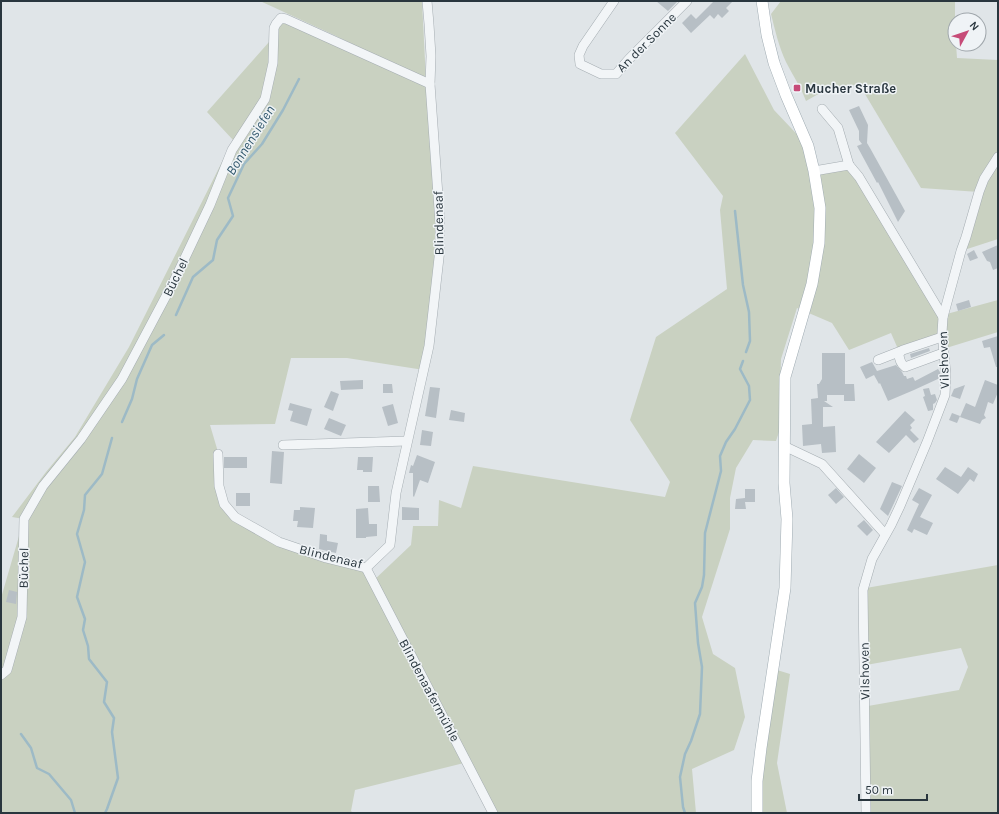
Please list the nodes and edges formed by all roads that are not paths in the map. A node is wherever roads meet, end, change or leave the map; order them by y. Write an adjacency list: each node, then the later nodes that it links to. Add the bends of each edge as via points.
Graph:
1 (427, 1): 5 (street, Blindenaaf, via 431,56)
2 (614, 1): 3 (street, An der Sonne, via 579,55 580,64 601,74 616,74)
3 (688, 1)
4 (762, 1): 9 (main road, via 774,63 808,146)
5 (430, 84): 15 (street, Blindenaaf, via 440,249 429,346); 21 (street, Büchel, via 286,18 282,18 276,24 273,63 265,98 232,150 210,205 174,281 122,379 81,439 43,486 24,519 22,618 7,670)
6 (822, 109): 8 (street, Vilshoven, via 838,128)
7 (998, 158): 10 (street, Vilshoven, via 979,192)
8 (849, 165): 9 (street); 10 (street, Vilshoven, via 859,177)
9 (814, 171): 17 (main road, via 820,208 820,243 812,284 785,377)
10 (943, 317): 11 (street, Vilshoven)
11 (942, 337): 12 (street); 13 (street, Vilshoven)
12 (901, 351): 13 (street, via 899,355 905,367); 14 (street)
13 (943, 353): 19 (street, Vilshoven, via 945,395 927,442)
14 (878, 360)
15 (407, 442): 16 (street); 20 (street, Blindenaaf, via 396,493 390,546)
16 (283, 444)
17 (784, 446): 19 (street, via 822,464); 23 (main road, via 787,519 785,588 761,748)
18 (218, 454): 20 (street, Blindenaaf, via 219,486 224,504 235,517 279,542)
19 (885, 534): 24 (street, Vilshoven, via 872,560 863,590)
20 (366, 568): 22 (street, Blindenaafermühle)
21 (1, 675)
22 (493, 813)
23 (757, 813)
24 (866, 813)

